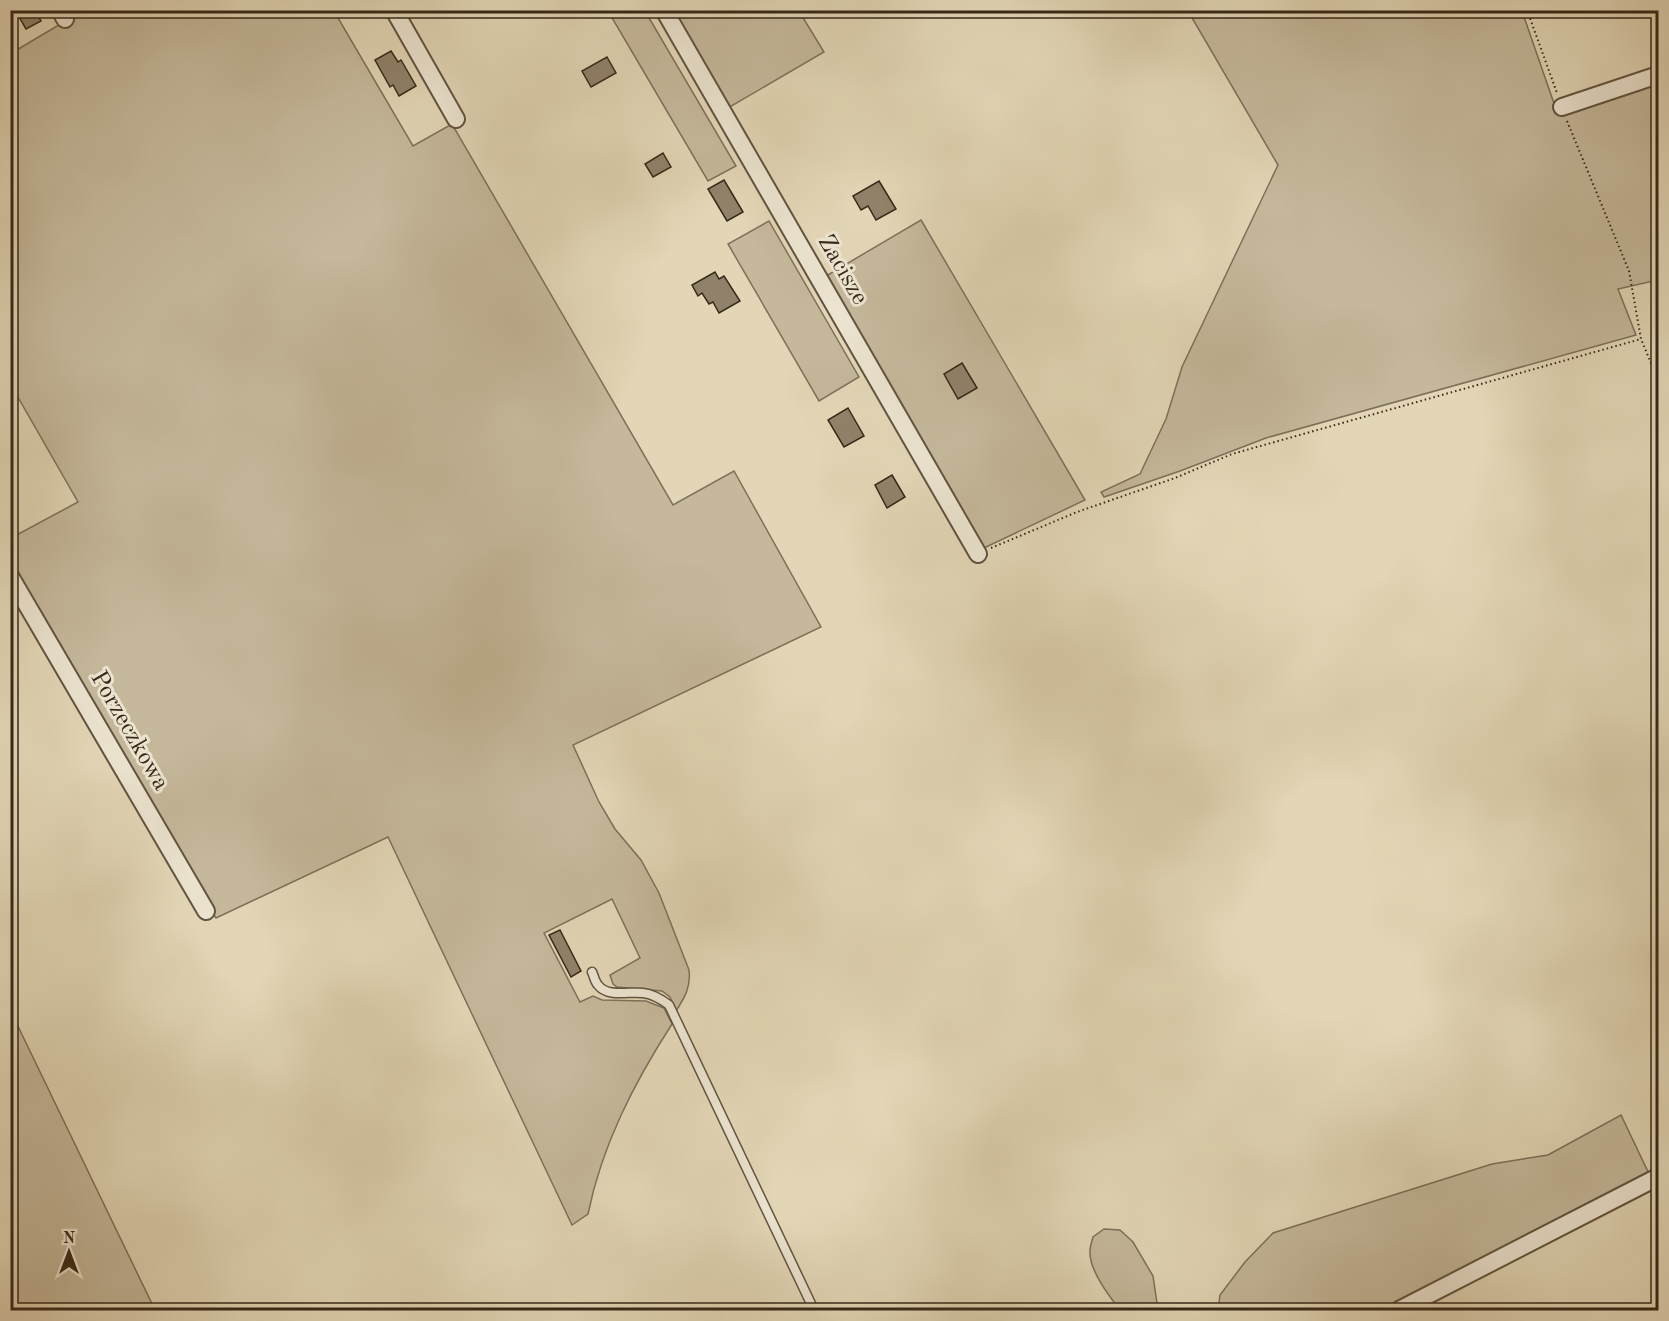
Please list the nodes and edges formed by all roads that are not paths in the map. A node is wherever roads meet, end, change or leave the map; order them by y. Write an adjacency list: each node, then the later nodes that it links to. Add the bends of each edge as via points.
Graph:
1 (393, 10): 5 (street)
2 (664, 10): 6 (street, Zacisze)
3 (1659, 75): 4 (street)
4 (1562, 107)
5 (456, 119)
6 (978, 554)
7 (10, 576): 8 (street, Porzeczkowa)
8 (206, 911)
9 (592, 972): 11 (lane, via 605,991 645,993 669,1005)
10 (1659, 1177): 12 (street)
11 (814, 1311)
12 (1399, 1311)

